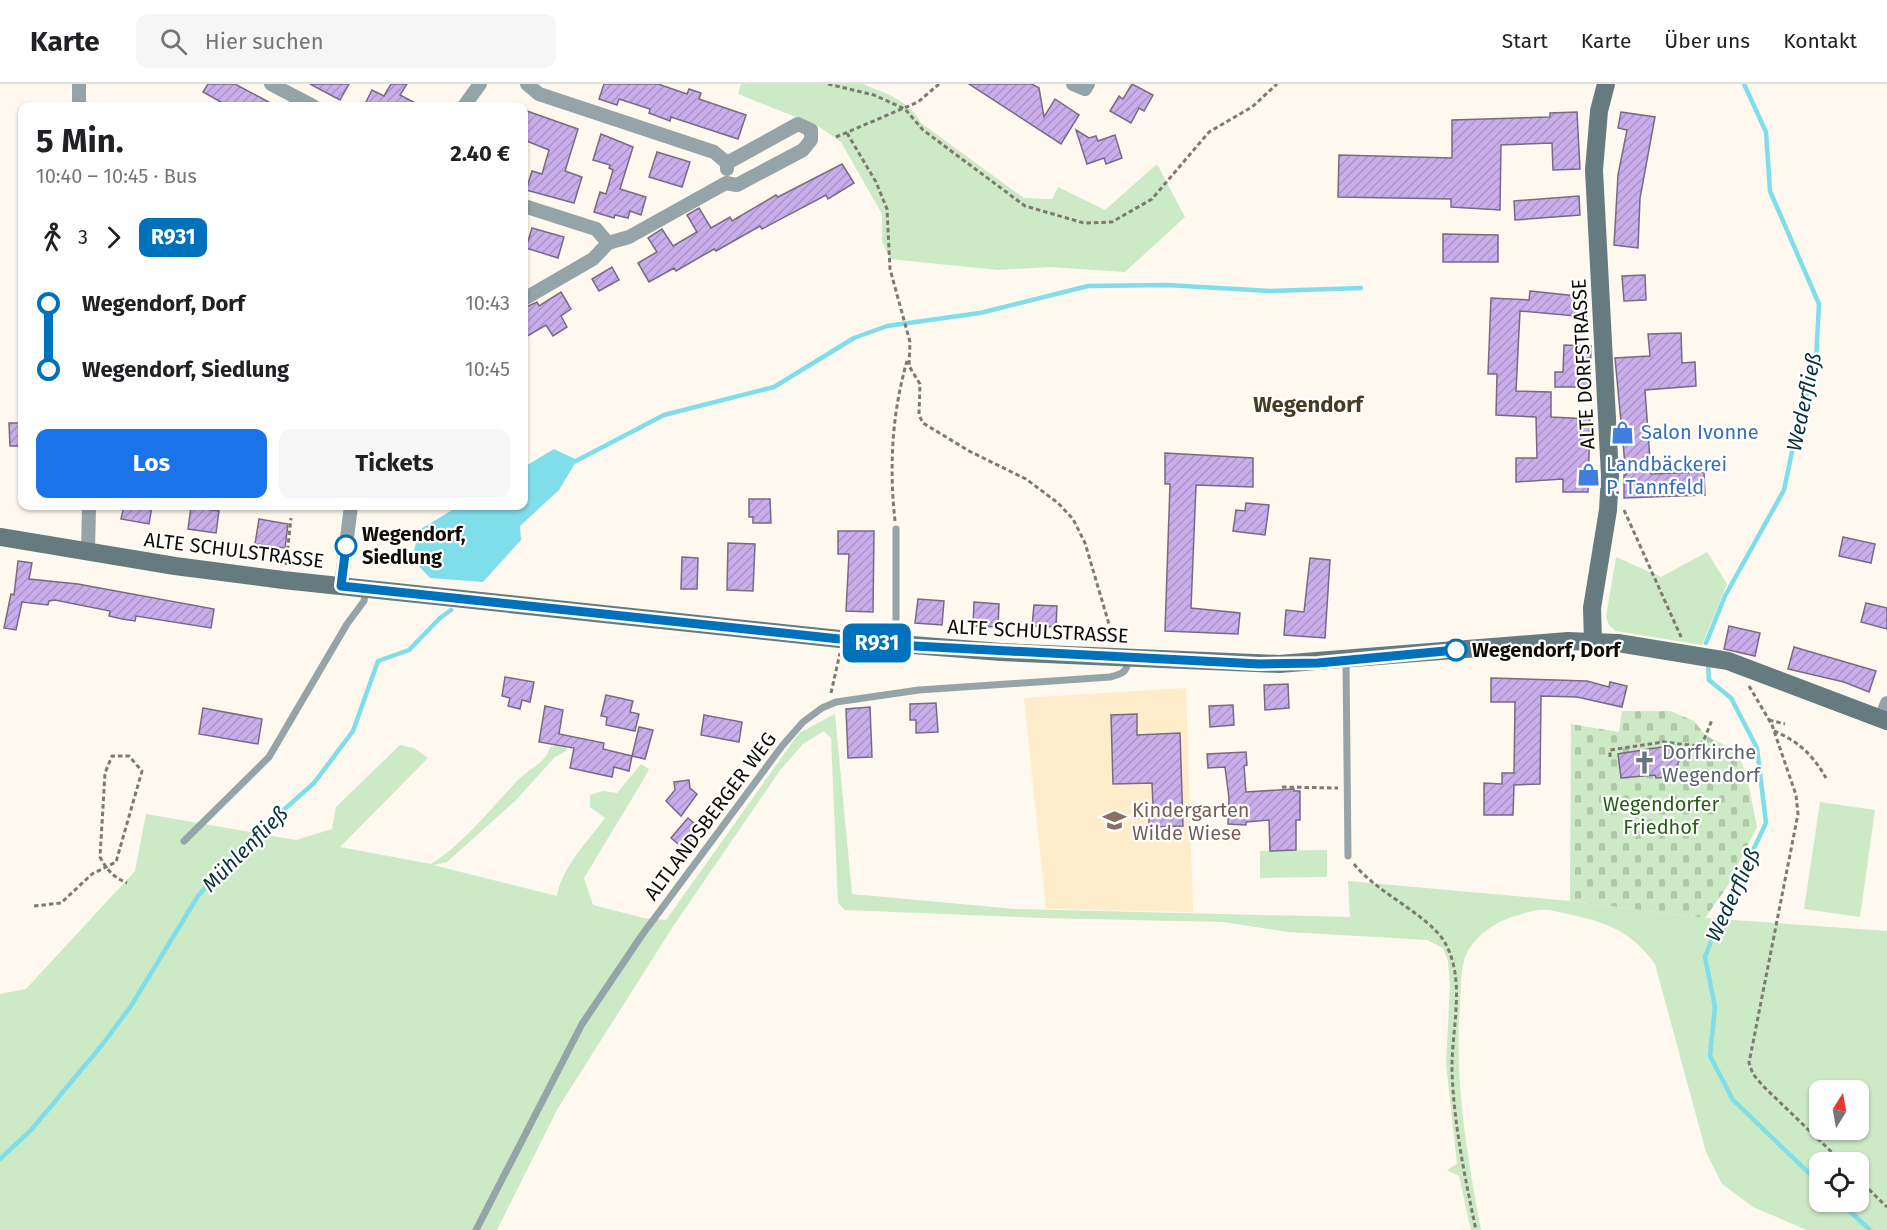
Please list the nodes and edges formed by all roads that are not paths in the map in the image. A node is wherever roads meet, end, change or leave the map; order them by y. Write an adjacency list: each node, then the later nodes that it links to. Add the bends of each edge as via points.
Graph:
1 (79, 84): 8 (street)
2 (271, 84): 9 (street)
3 (480, 84): 10 (street)
4 (527, 84): 11 (street, via 539,94 714,152)
5 (1073, 84): 6 (street, via 1085,89)
6 (1088, 84)
7 (1606, 84): 23 (street, ALTE DORFSTRASSE, via 1599,111 1594,170 1610,440 1609,497 1592,608)
8 (79, 102)
9 (305, 102)
10 (467, 102)
11 (727, 163): 12 (street); 12 (street, via 798,124 811,130 811,140 803,150 737,186)
12 (726, 183): 14 (street, via 629,237)
13 (528, 207): 14 (street, via 596,229)
14 (608, 243): 15 (street, via 593,259)
15 (528, 297)
16 (88, 510): 20 (street)
17 (350, 510): 21 (street)
18 (896, 529): 24 (lane)
19 (0, 537): 20 (street, ALTE SCHULSTRASSE)
20 (88, 552): 21 (street, ALTE SCHULSTRASSE)
21 (341, 586): 22 (street, ALTE SCHULSTRASSE)
22 (366, 590): 24 (street, ALTE SCHULSTRASSE); 28 (lane, via 364,601 269,757)
23 (1593, 641): 26 (street, ALTE SCHULSTRASSE); 27 (street, ALTE SCHULSTRASSE, via 1698,654)
24 (896, 645): 25 (street, ALTE SCHULSTRASSE)
25 (1122, 653): 26 (street, ALTE SCHULSTRASSE, via 1269,664); 30 (lane, ALTLANDSBERGER WEG, via 1127,669 1110,677 919,690 831,704 803,722 620,966 582,1024)
26 (1346, 660): 29 (lane)
27 (1885, 714)
28 (184, 841)
29 (1348, 856)
30 (476, 1230)

